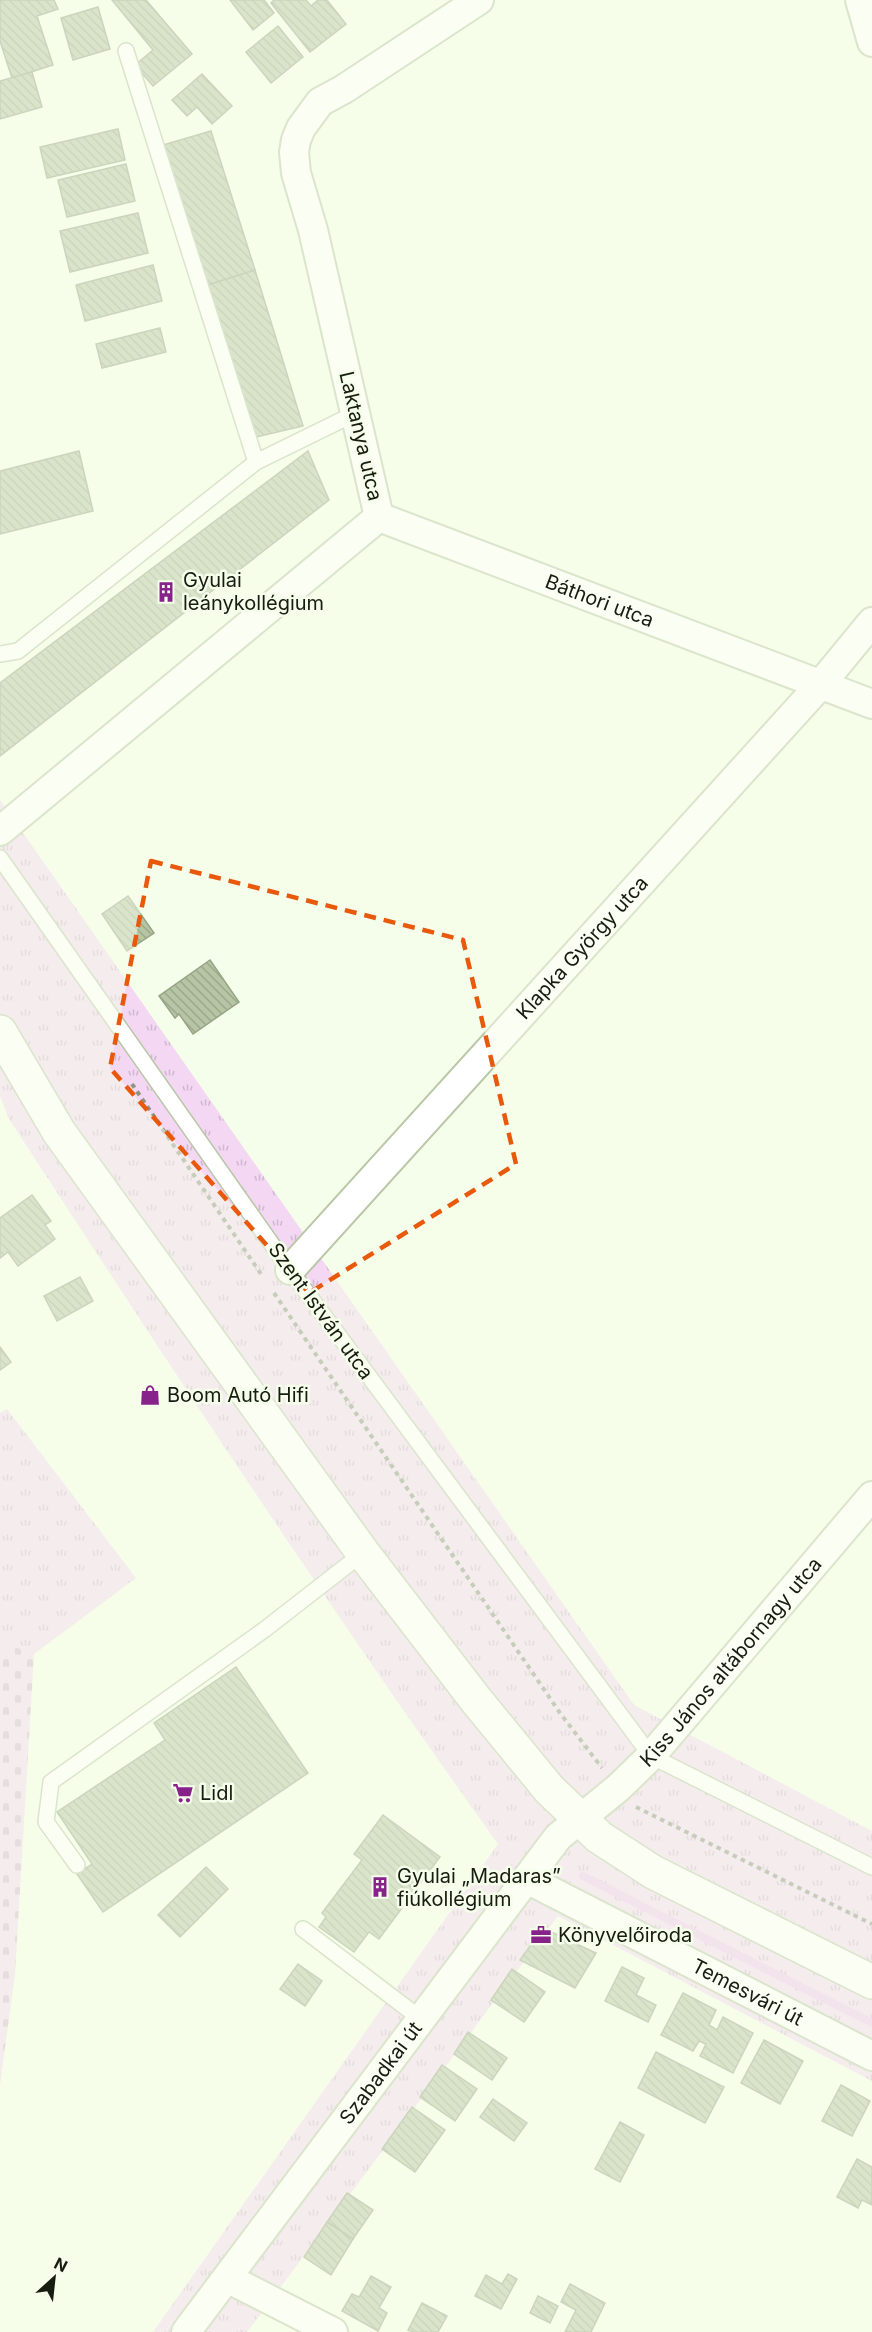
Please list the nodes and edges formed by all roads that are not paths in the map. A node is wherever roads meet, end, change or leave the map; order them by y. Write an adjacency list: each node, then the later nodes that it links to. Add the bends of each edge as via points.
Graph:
1 (479, 0): 5 (street, Laktanya utca, via 320,102 296,140 296,172 314,230)
2 (860, 0): 3 (street)
3 (872, 42)
4 (126, 51): 6 (lane)
5 (356, 413): 6 (lane); 7 (street, Laktanya utca)
6 (256, 462): 9 (lane, via 18,651)
7 (380, 516): 10 (street, Báthori utca); 12 (street, Laktanya utca)
8 (872, 622): 10 (street, Klapka György utca)
9 (0, 654)
10 (821, 684): 11 (street, Báthori utca); 15 (street, Klapka György utca)
11 (872, 704)
12 (0, 831)
13 (0, 858): 15 (lane, Szent István utca)
14 (0, 1032): 17 (street, via 59,1132)
15 (290, 1270): 18 (lane, Szent István utca)
16 (872, 1496): 18 (street, Kiss János altábornagy utca)
17 (363, 1553): 19 (street, via 549,1789); 20 (lane, via 264,1630 51,1782 46,1822)
18 (651, 1756): 19 (street, Kiss János altábornagy utca); 21 (lane)
19 (580, 1820): 22 (street, Szabadkai út, via 558,1837); 24 (street, via 652,1872)
20 (77, 1865)
21 (872, 1868)
22 (527, 1879): 25 (street, Szabadkai út); 26 (street, Temesvári út)
23 (303, 1929): 25 (lane)
24 (872, 1982)
25 (421, 2019): 27 (street, Szabadkai út)
26 (872, 2056)
27 (227, 2278): 28 (street, Szabadkai út); 29 (street)
28 (186, 2332)
29 (333, 2332)

